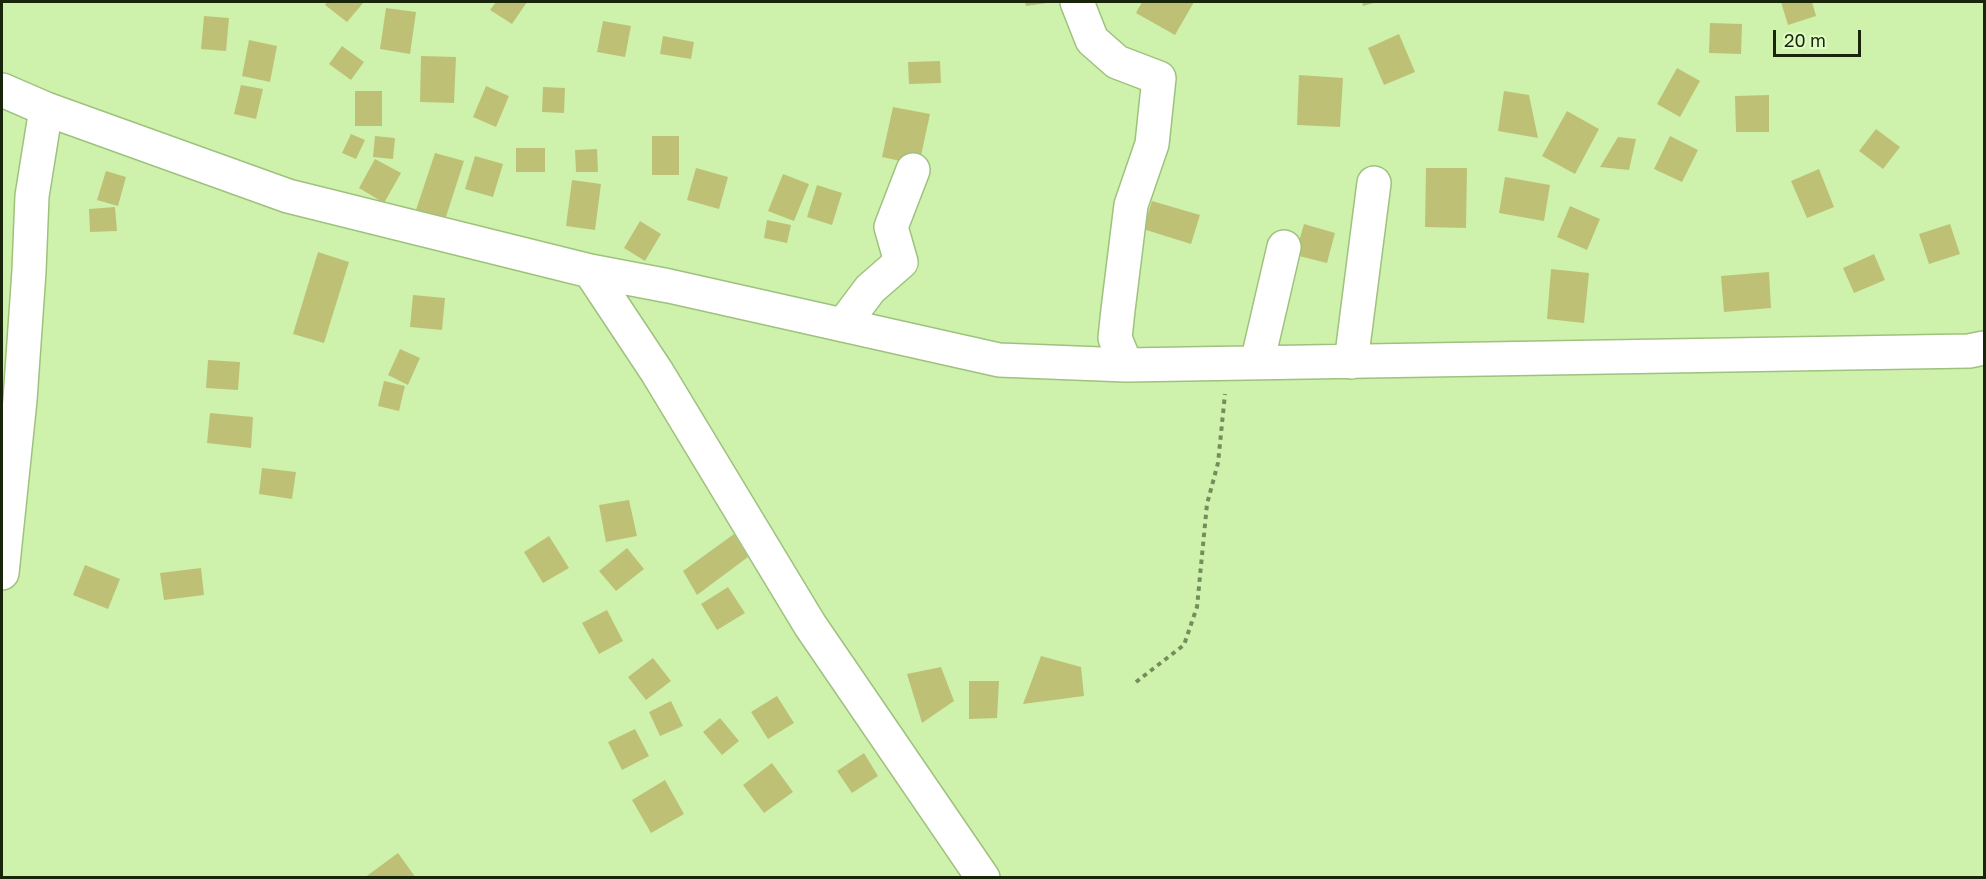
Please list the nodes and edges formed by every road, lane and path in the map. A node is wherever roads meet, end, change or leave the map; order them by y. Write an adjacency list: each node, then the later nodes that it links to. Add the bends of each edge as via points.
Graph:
1 (1077, 2): 12 (street, via 1092,40 1117,62 1159,78 1152,144 1131,205 1118,310 1115,338)
2 (2, 90): 3 (street)
3 (46, 109): 7 (street, via 288,196); 13 (street, via 32,196 20,400)
4 (913, 170): 8 (street, via 891,227 901,262 870,290)
5 (1374, 183): 10 (street)
6 (1284, 247): 11 (street)
7 (590, 271): 8 (street); 15 (street, via 657,372 810,626)
8 (843, 325): 12 (street, via 999,360)
9 (1984, 348): 10 (street)
10 (1351, 362): 11 (street)
11 (1243, 363): 12 (street); 14 (path, via 1207,504 1197,607 1184,645)
12 (1126, 364)
13 (2, 573)
14 (1136, 682)
15 (983, 878)

